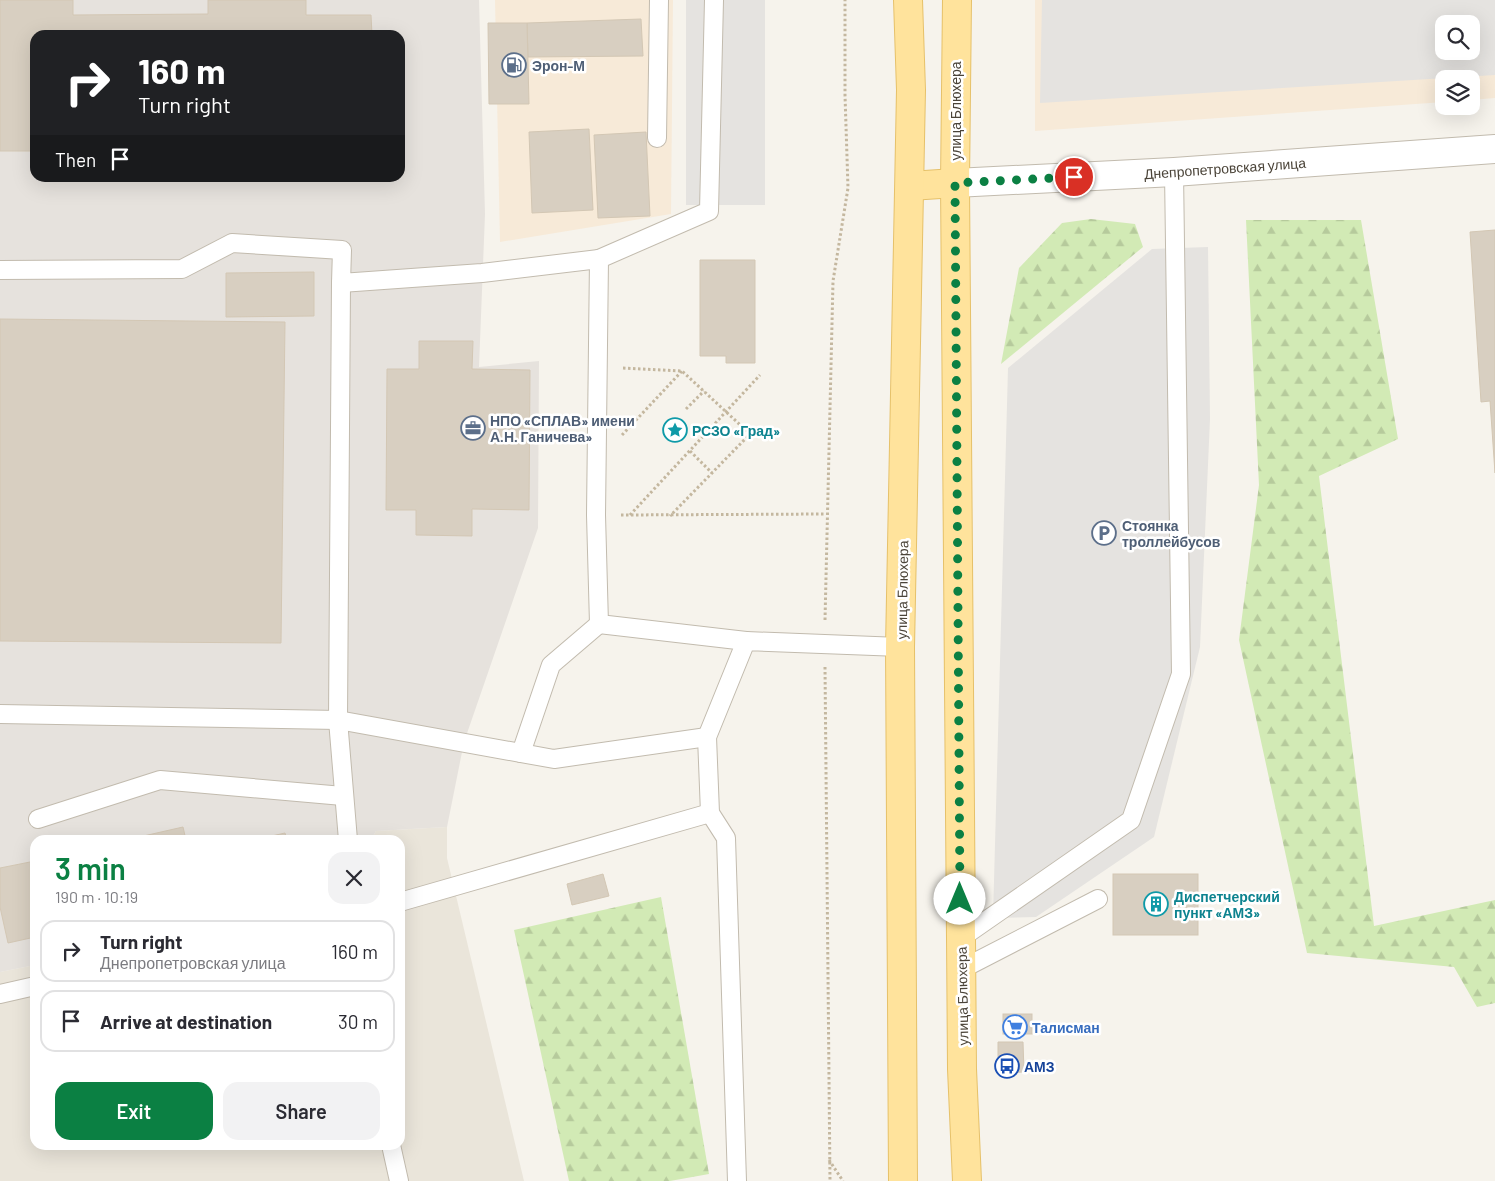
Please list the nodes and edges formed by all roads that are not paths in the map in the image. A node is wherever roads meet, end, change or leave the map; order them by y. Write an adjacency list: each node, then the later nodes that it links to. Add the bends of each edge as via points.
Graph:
1 (659, 0): 5 (lane)
2 (714, 0): 10 (lane, via 709,211)
3 (908, 0): 9 (main road, улица Блюхера)
4 (957, 0): 8 (main road, улица Блюхера)
5 (658, 138)
6 (1495, 149): 7 (street, Днепропетровская улица)
7 (1174, 172): 8 (street, Днепропетровская улица); 26 (lane, via 1181,674 1131,820)
8 (955, 183): 9 (main road); 26 (main road, улица Блюхера)
9 (910, 186): 15 (main road, улица Блюхера)
10 (598, 259): 12 (lane, via 482,273); 13 (lane, via 596,515)
11 (0, 270): 12 (lane, via 182,269 232,242 342,250)
12 (342, 283): 17 (lane)
13 (599, 624): 14 (lane); 19 (lane, via 551,665)
14 (746, 642): 15 (lane); 18 (lane)
15 (900, 647): 33 (main road, улица Блюхера)
16 (0, 714): 17 (lane)
17 (338, 720): 19 (lane); 20 (lane)
18 (707, 737): 19 (lane, via 554,759); 21 (lane)
19 (521, 752)
20 (343, 796): 22 (lane, via 160,780); 23 (lane)
21 (710, 813): 25 (lane); 32 (lane, via 726,838)
22 (38, 819)
23 (347, 835)
24 (1098, 899): 27 (lane)
25 (405, 901)
26 (961, 938): 27 (main road, улица Блюхера)
27 (962, 969): 34 (main road, улица Блюхера)
28 (30, 987): 29 (lane)
29 (0, 994)
30 (392, 1150): 31 (lane)
31 (399, 1181)
32 (736, 1181)
33 (903, 1181)
34 (967, 1181)

